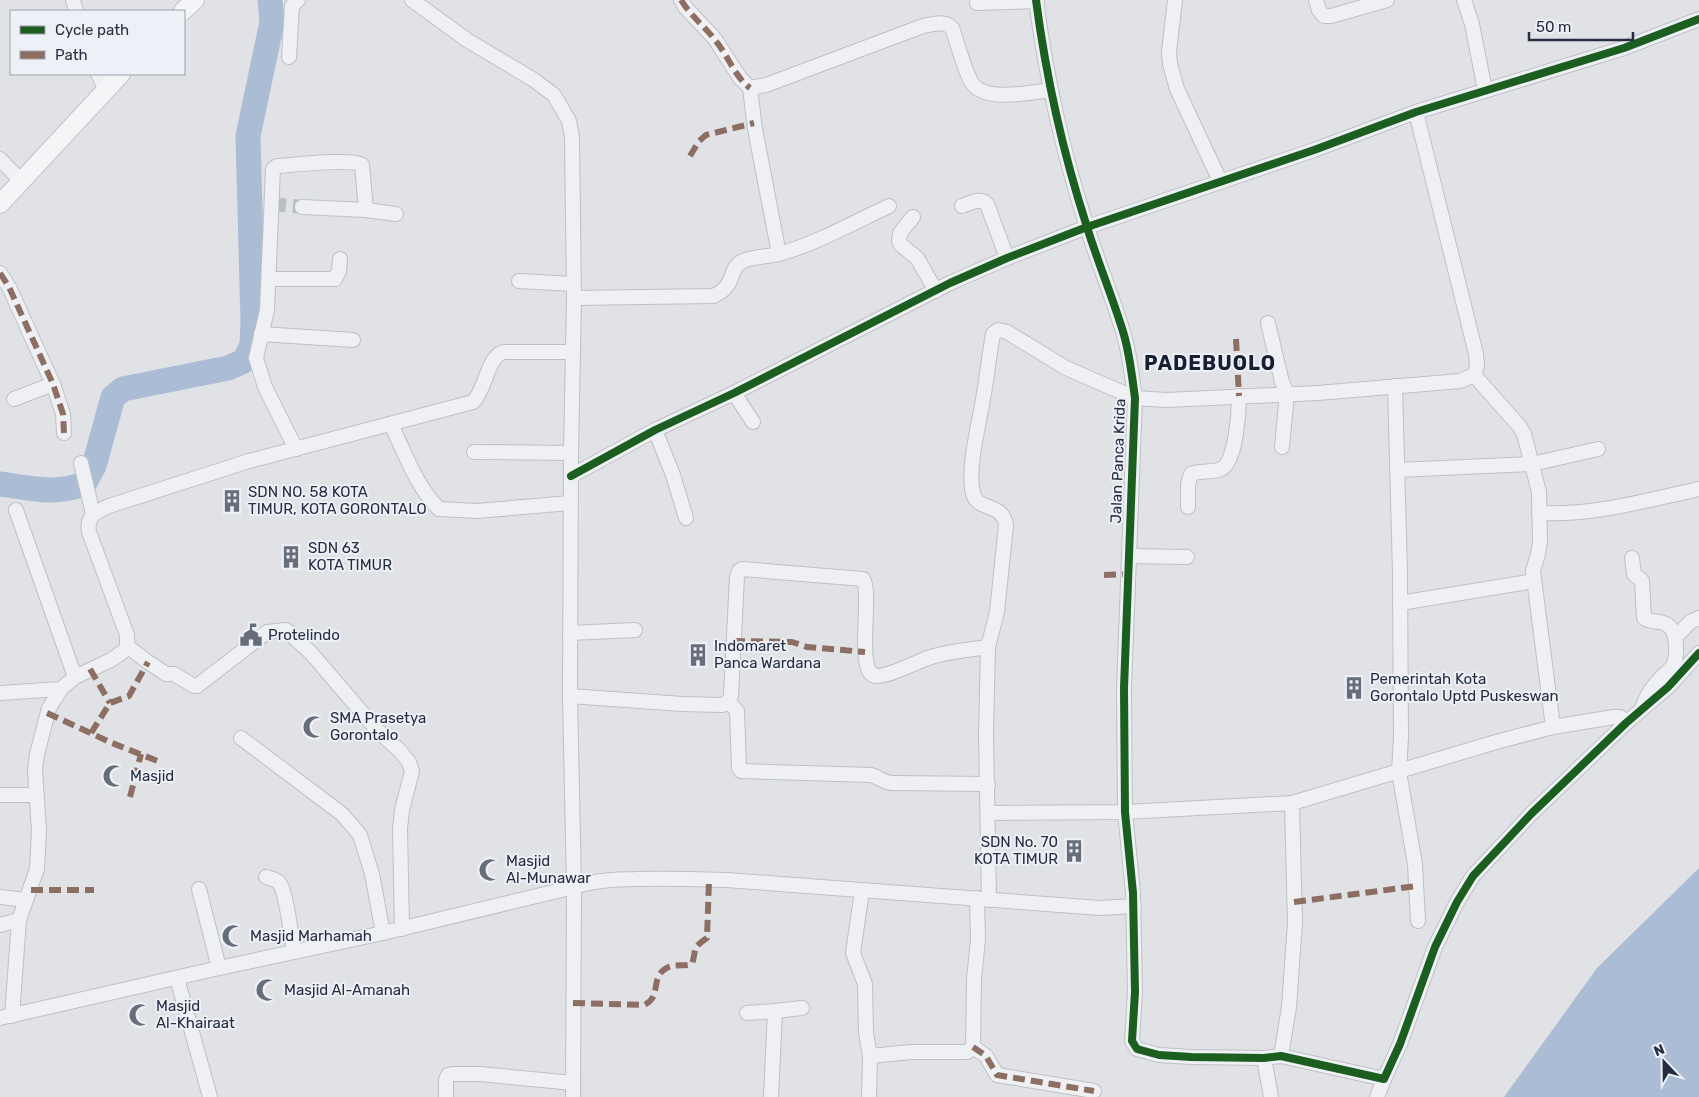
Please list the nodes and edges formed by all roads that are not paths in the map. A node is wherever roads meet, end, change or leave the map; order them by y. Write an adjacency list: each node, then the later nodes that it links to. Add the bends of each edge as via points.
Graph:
1 (195, 0): 11 (main road)
2 (298, 0): 13 (street, via 292,6)
3 (412, 0): 38 (street, via 467,40 534,80 554,95 562,107 572,137)
4 (681, 0): 16 (street, via 715,39)
5 (1174, 0): 22 (street, via 1170,64 1177,89)
6 (1316, 0): 9 (street, via 1324,16)
7 (1464, 0): 19 (street)
8 (1036, 1): 10 (street); 18 (street, Jalan Panca Krida)
9 (1380, 1)
10 (977, 3)
11 (184, 10)
12 (1699, 19): 19 (street, via 1624,48)
13 (289, 57)
14 (98, 75): 17 (street)
15 (120, 75): 17 (main road)
16 (750, 88): 18 (street, via 766,85 923,26 942,23 952,28 971,83 979,90 999,95); 32 (street)
17 (106, 90): 23 (main road)
18 (1051, 90): 31 (street, Jalan Panca Krida)
19 (1485, 90): 20 (street)
20 (1416, 112): 22 (street); 45 (street, via 1476,354)
21 (0, 159): 23 (street)
22 (1220, 181): 31 (street)
23 (22, 182): 24 (main road)
24 (0, 204)
25 (889, 206): 32 (street)
26 (962, 206): 34 (street, via 978,200 987,204)
27 (302, 207): 28 (street)
28 (366, 210): 29 (street); 36 (street, via 363,167 358,163 277,166 273,169)
29 (396, 214)
30 (912, 217): 39 (street, via 900,233 899,241 917,258)
31 (1087, 227): 34 (street); 51 (street, Jalan Panca Krida, via 1124,335)
32 (779, 254): 40 (street, via 739,263 730,284 713,296)
33 (340, 258): 36 (street, via 335,279)
34 (1007, 258): 39 (street)
35 (0, 273): 46 (street)
36 (269, 279): 42 (street)
37 (519, 281): 38 (street)
38 (573, 284): 40 (street)
39 (936, 291): 48 (street)
40 (574, 298): 44 (street)
41 (1268, 323): 49 (street)
42 (262, 334): 43 (street); 58 (street, via 256,358 265,387)
43 (353, 340)
44 (572, 352): 54 (street, via 498,354 479,396 473,402); 61 (street)
45 (1474, 375): 47 (street, via 1460,381); 63 (street, via 1520,427)
46 (53, 384): 52 (street); 56 (street, via 63,414)
47 (1395, 386): 49 (street); 64 (street)
48 (734, 393): 53 (street); 55 (street)
49 (1287, 394): 50 (street); 57 (street)
50 (1239, 396): 51 (street, via 1166,400); 68 (street, via 1237,430 1227,465 1216,471 1191,474)
51 (1135, 398): 73 (street, Jalan Panca Krida); 83 (street, via 1066,368 1007,332 998,330 993,334 972,486 977,502 1002,513 1006,525 997,612)
52 (14, 399)
53 (752, 422)
54 (392, 424): 58 (street); 67 (street, via 412,469 439,509 477,511)
55 (655, 430): 65 (street); 72 (street)
56 (64, 433)
57 (1282, 447)
58 (296, 449): 71 (street, via 191,479)
59 (1598, 449): 63 (street)
60 (474, 452): 61 (street)
61 (571, 453): 65 (street)
62 (81, 463): 71 (street)
63 (1532, 464): 64 (street); 70 (street, via 1539,492)
64 (1397, 470): 77 (street)
65 (571, 476): 67 (street)
66 (1699, 488): 70 (street, via 1616,507)
67 (570, 503): 80 (street)
68 (1188, 507)
69 (16, 510): 85 (street)
70 (1539, 513): 76 (street, via 1540,542 1533,571)
71 (93, 514): 82 (street, via 89,519 89,532 127,634)
72 (686, 518)
73 (1129, 556): 74 (street); 99 (street, Jalan Panca Krida, via 1124,688)
74 (1186, 557)
75 (1632, 558): 81 (street, via 1634,574 1642,581 1644,618 1670,626)
76 (1534, 581): 77 (street); 92 (street)
77 (1400, 603): 94 (street)
78 (1699, 618): 81 (street, via 1690,622)
79 (635, 630): 80 (street)
80 (570, 633): 88 (street)
81 (1675, 638): 90 (street, via 1672,667 1650,689)
82 (128, 646): 85 (street, via 112,660); 112 (street, via 166,674 174,674 194,686 267,632 286,630 311,653 377,730 399,750 412,771 400,828)
83 (988, 647): 89 (street, via 943,654 874,676 866,661 867,590 863,579 742,569 737,577); 95 (street)
84 (1699, 654): 90 (street)
85 (75, 677): 86 (street)
86 (61, 689): 87 (street); 97 (street, via 48,708 40,738 35,770)
87 (0, 693)
88 (570, 696): 89 (street, via 682,704 722,705); 102 (street)
89 (729, 702): 95 (street, via 737,711 741,771 871,775 892,783)
90 (1641, 711): 91 (street)
91 (1626, 723): 92 (street, via 1614,717); 125 (street, via 1531,814 1473,876 1435,947)
92 (1553, 727): 94 (street)
93 (241, 738): 113 (street, via 353,824 360,835 372,874)
94 (1399, 772): 98 (street); 110 (street, via 1415,864)
95 (988, 784): 100 (street)
96 (0, 794): 97 (street)
97 (36, 795): 107 (street, via 38,869)
98 (1292, 803): 99 (street); 123 (street, via 1294,923)
99 (1125, 812): 100 (street); 108 (street, Jalan Panca Krida)
100 (988, 813): 106 (street)
101 (266, 877): 114 (street, via 280,884)
102 (574, 887): 104 (street, via 603,880 680,878); 112 (street); 126 (street)
103 (199, 889): 115 (street)
104 (862, 891): 106 (street); 122 (street, via 853,953 865,984)
105 (0, 896): 107 (street)
106 (983, 899): 108 (street, via 1100,908); 121 (street, via 974,988)
107 (26, 900): 109 (street)
108 (1134, 906): 124 (street, Jalan Panca Krida, via 1132,1041 1137,1049 1159,1055)
109 (20, 920): 111 (street); 120 (street)
110 (1418, 921)
111 (0, 926)
112 (402, 929): 113 (street)
113 (383, 933): 114 (street)
114 (294, 952): 115 (street)
115 (219, 968): 116 (street)
116 (176, 978): 120 (street); 128 (street)
117 (802, 1008): 118 (street)
118 (775, 1012): 119 (street); 131 (street)
119 (747, 1013)
120 (6, 1017)
121 (973, 1046): 122 (street, via 967,1052); 127 (street, via 986,1056 997,1075)
122 (870, 1056): 132 (street)
123 (1282, 1056): 124 (street, Jalan Panca Krida); 125 (street, Jalan Panca Krida)
124 (1264, 1058): 133 (street)
125 (1384, 1079): 134 (street)
126 (573, 1083): 129 (street, via 452,1074 446,1080); 130 (street)
127 (1094, 1092)
128 (210, 1097)
129 (446, 1097)
130 (573, 1097)
131 (771, 1097)
132 (868, 1097)
133 (1270, 1097)
134 (1377, 1097)

